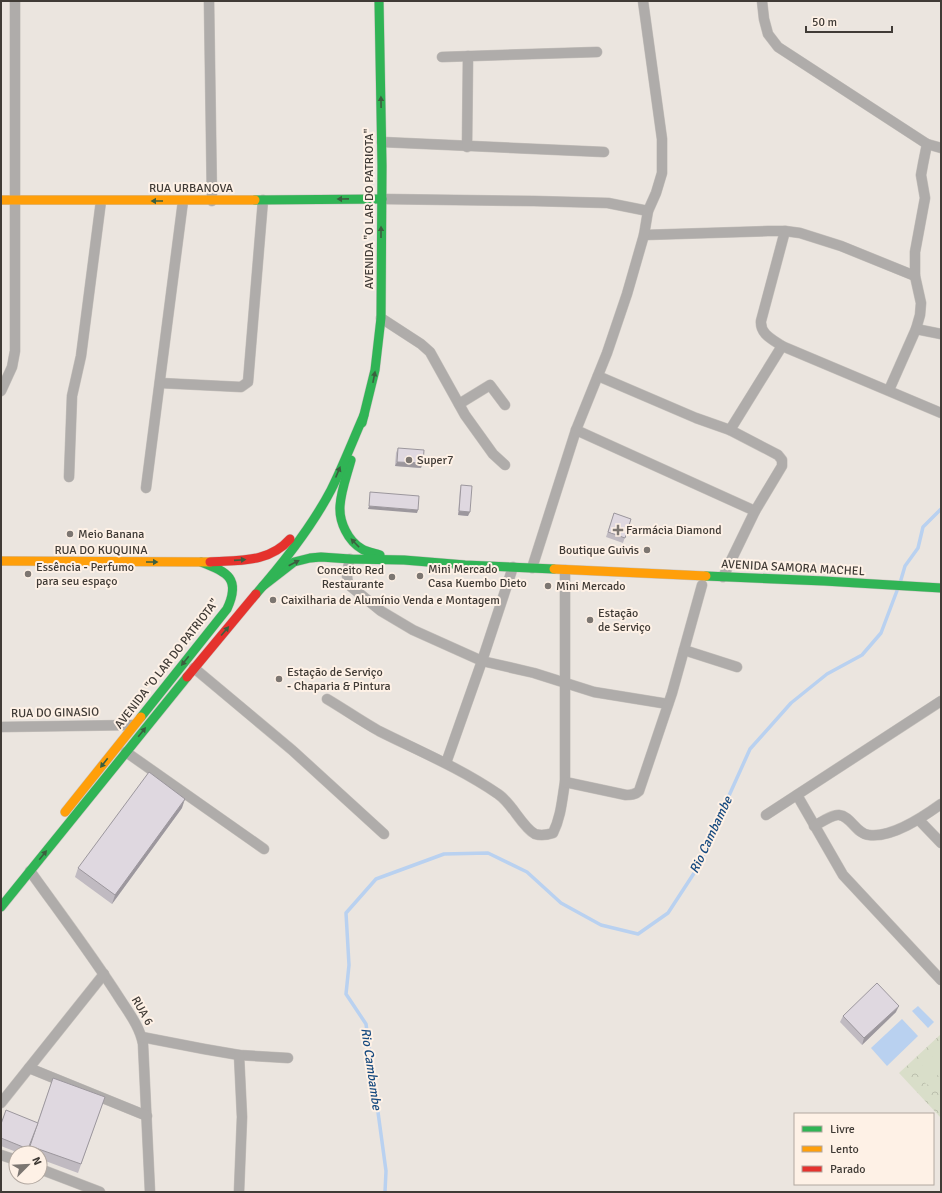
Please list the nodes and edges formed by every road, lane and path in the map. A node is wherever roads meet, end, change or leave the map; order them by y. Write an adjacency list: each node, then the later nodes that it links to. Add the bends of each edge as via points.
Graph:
1 (15, 1): 16 (street)
2 (210, 1): 20 (street)
3 (379, 1): 9 (main road, AVENIDA "O LAR DO PATRIOTA", one-way to 3)
4 (643, 1): 21 (street, via 662,140 662,173)
5 (762, 1): 10 (street, via 768,34 778,47)
6 (597, 52): 7 (street)
7 (468, 56): 8 (street); 11 (street)
8 (442, 57)
9 (382, 142): 11 (street); 14 (main road, AVENIDA "O LAR DO PATRIOTA")
10 (927, 144): 12 (street); 24 (street, via 922,164 925,198 915,252)
11 (467, 147): 13 (street)
12 (941, 148)
13 (604, 152)
14 (382, 199): 17 (main road, RUA URBANOVA, one-way to 17); 21 (street, via 608,203); 25 (main road, AVENIDA "O LAR DO PATRIOTA", one-way to 14)
15 (1, 200): 16 (main road, RUA URBANOVA)
16 (15, 200): 18 (main road, RUA URBANOVA); 32 (street, via 15,351 12,367)
17 (263, 200): 20 (main road, RUA URBANOVA); 30 (street, via 248,382 241,387)
18 (101, 201): 19 (main road, RUA URBANOVA, one-way to 18); 40 (street, via 81,356 72,396)
19 (183, 201): 20 (main road, RUA URBANOVA); 30 (street)
20 (212, 201)
21 (648, 211): 23 (street)
22 (785, 231): 23 (street); 24 (street, via 841,246); 28 (street, via 761,321 762,330 767,336)
23 (644, 235): 29 (street, via 627,294)
24 (915, 276): 26 (street, via 921,303)
25 (381, 318): 33 (street, via 430,352); 36 (main road, AVENIDA "O LAR DO PATRIOTA", one-way to 25, via 375,370)
26 (916, 329): 27 (street); 31 (street)
27 (941, 334)
28 (782, 346): 31 (street); 38 (street)
29 (598, 376): 37 (street); 38 (street)
30 (160, 383): 41 (street)
31 (889, 390): 35 (street)
32 (1, 391)
33 (459, 404): 34 (street, via 490,385); 39 (street, via 493,454)
34 (505, 405)
35 (941, 413)
36 (364, 415): 42 (main road, AVENIDA "O LAR DO PATRIOTA", one-way to 36); 45 (main road, AVENIDA "O LAR DO PATRIOTA", one-way to 36, via 361,549 348,535 341,518 341,499)
37 (576, 430): 43 (street); 49 (street)
38 (730, 430): 43 (street, via 778,455 782,460 782,466)
39 (505, 465)
40 (69, 477)
41 (146, 488)
42 (331, 490): 47 (main road, AVENIDA "O LAR DO PATRIOTA", one-way to 42, via 255,558 275,552 284,547); 53 (main road, AVENIDA "O LAR DO PATRIOTA", via 304,533)
43 (755, 511): 51 (street)
44 (350, 559): 45 (main road); 53 (main road, one-way to 44, via 294,562 321,557); 56 (street, via 346,575 349,585 381,610 413,630)
45 (404, 560): 48 (main road, AVENIDA SAMORA MACHEL)
46 (1, 561): 47 (main road, RUA DO KUQUINA, one-way to 47)
47 (201, 562): 63 (main road, AVENIDA "O LAR DO PATRIOTA", one-way to 63, via 222,570 230,578 234,589 230,603)
48 (513, 567): 49 (main road, AVENIDA SAMORA MACHEL); 56 (street)
49 (532, 568): 50 (main road, AVENIDA SAMORA MACHEL)
50 (565, 570): 51 (main road, AVENIDA SAMORA MACHEL); 59 (street)
51 (723, 577): 54 (main road, AVENIDA SAMORA MACHEL)
52 (702, 585): 55 (street)
53 (263, 586): 58 (main road, AVENIDA "O LAR DO PATRIOTA", one-way to 53)
54 (941, 588)
55 (684, 650): 57 (street); 62 (street)
56 (482, 661): 59 (street); 66 (street)
57 (737, 667)
58 (194, 668): 65 (main road, AVENIDA "O LAR DO PATRIOTA", one-way to 58); 74 (street, via 292,750)
59 (566, 684): 62 (street, via 594,692); 67 (street)
60 (327, 699): 66 (street, via 378,730)
61 (941, 701): 68 (street)
62 (668, 704): 67 (street, via 636,794 626,795)
63 (133, 725): 64 (street, RUA DO GINASIO); 71 (main road, AVENIDA "O LAR DO PATRIOTA", one-way to 71)
64 (2, 728)
65 (126, 752): 76 (street); 77 (main road, AVENIDA "O LAR DO PATRIOTA", one-way to 65)
66 (446, 763): 67 (street, via 498,794 536,834 553,833 560,813)
67 (565, 782)
68 (797, 794): 70 (street); 73 (street)
69 (941, 804): 72 (street)
70 (766, 815)
71 (59, 819)
72 (919, 820): 73 (street, via 880,835 861,833 840,815); 75 (street)
73 (814, 826): 80 (street, via 843,875)
74 (384, 834)
75 (941, 843)
76 (264, 849)
77 (30, 871): 78 (main road, AVENIDA "O LAR DO PATRIOTA"); 79 (street, RUA 6)
78 (1, 907)
79 (104, 974): 81 (street, RUA 6); 84 (street)
80 (941, 980)
81 (142, 1036): 82 (street); 86 (street, RUA 6)
82 (239, 1055): 83 (street); 90 (street, via 242,1117)
83 (288, 1058)
84 (29, 1068): 85 (street); 86 (street)
85 (1, 1103)
86 (147, 1116): 89 (street, RUA 6)
87 (48, 1172): 88 (street)
88 (100, 1192)
89 (150, 1192)
90 (239, 1192)

